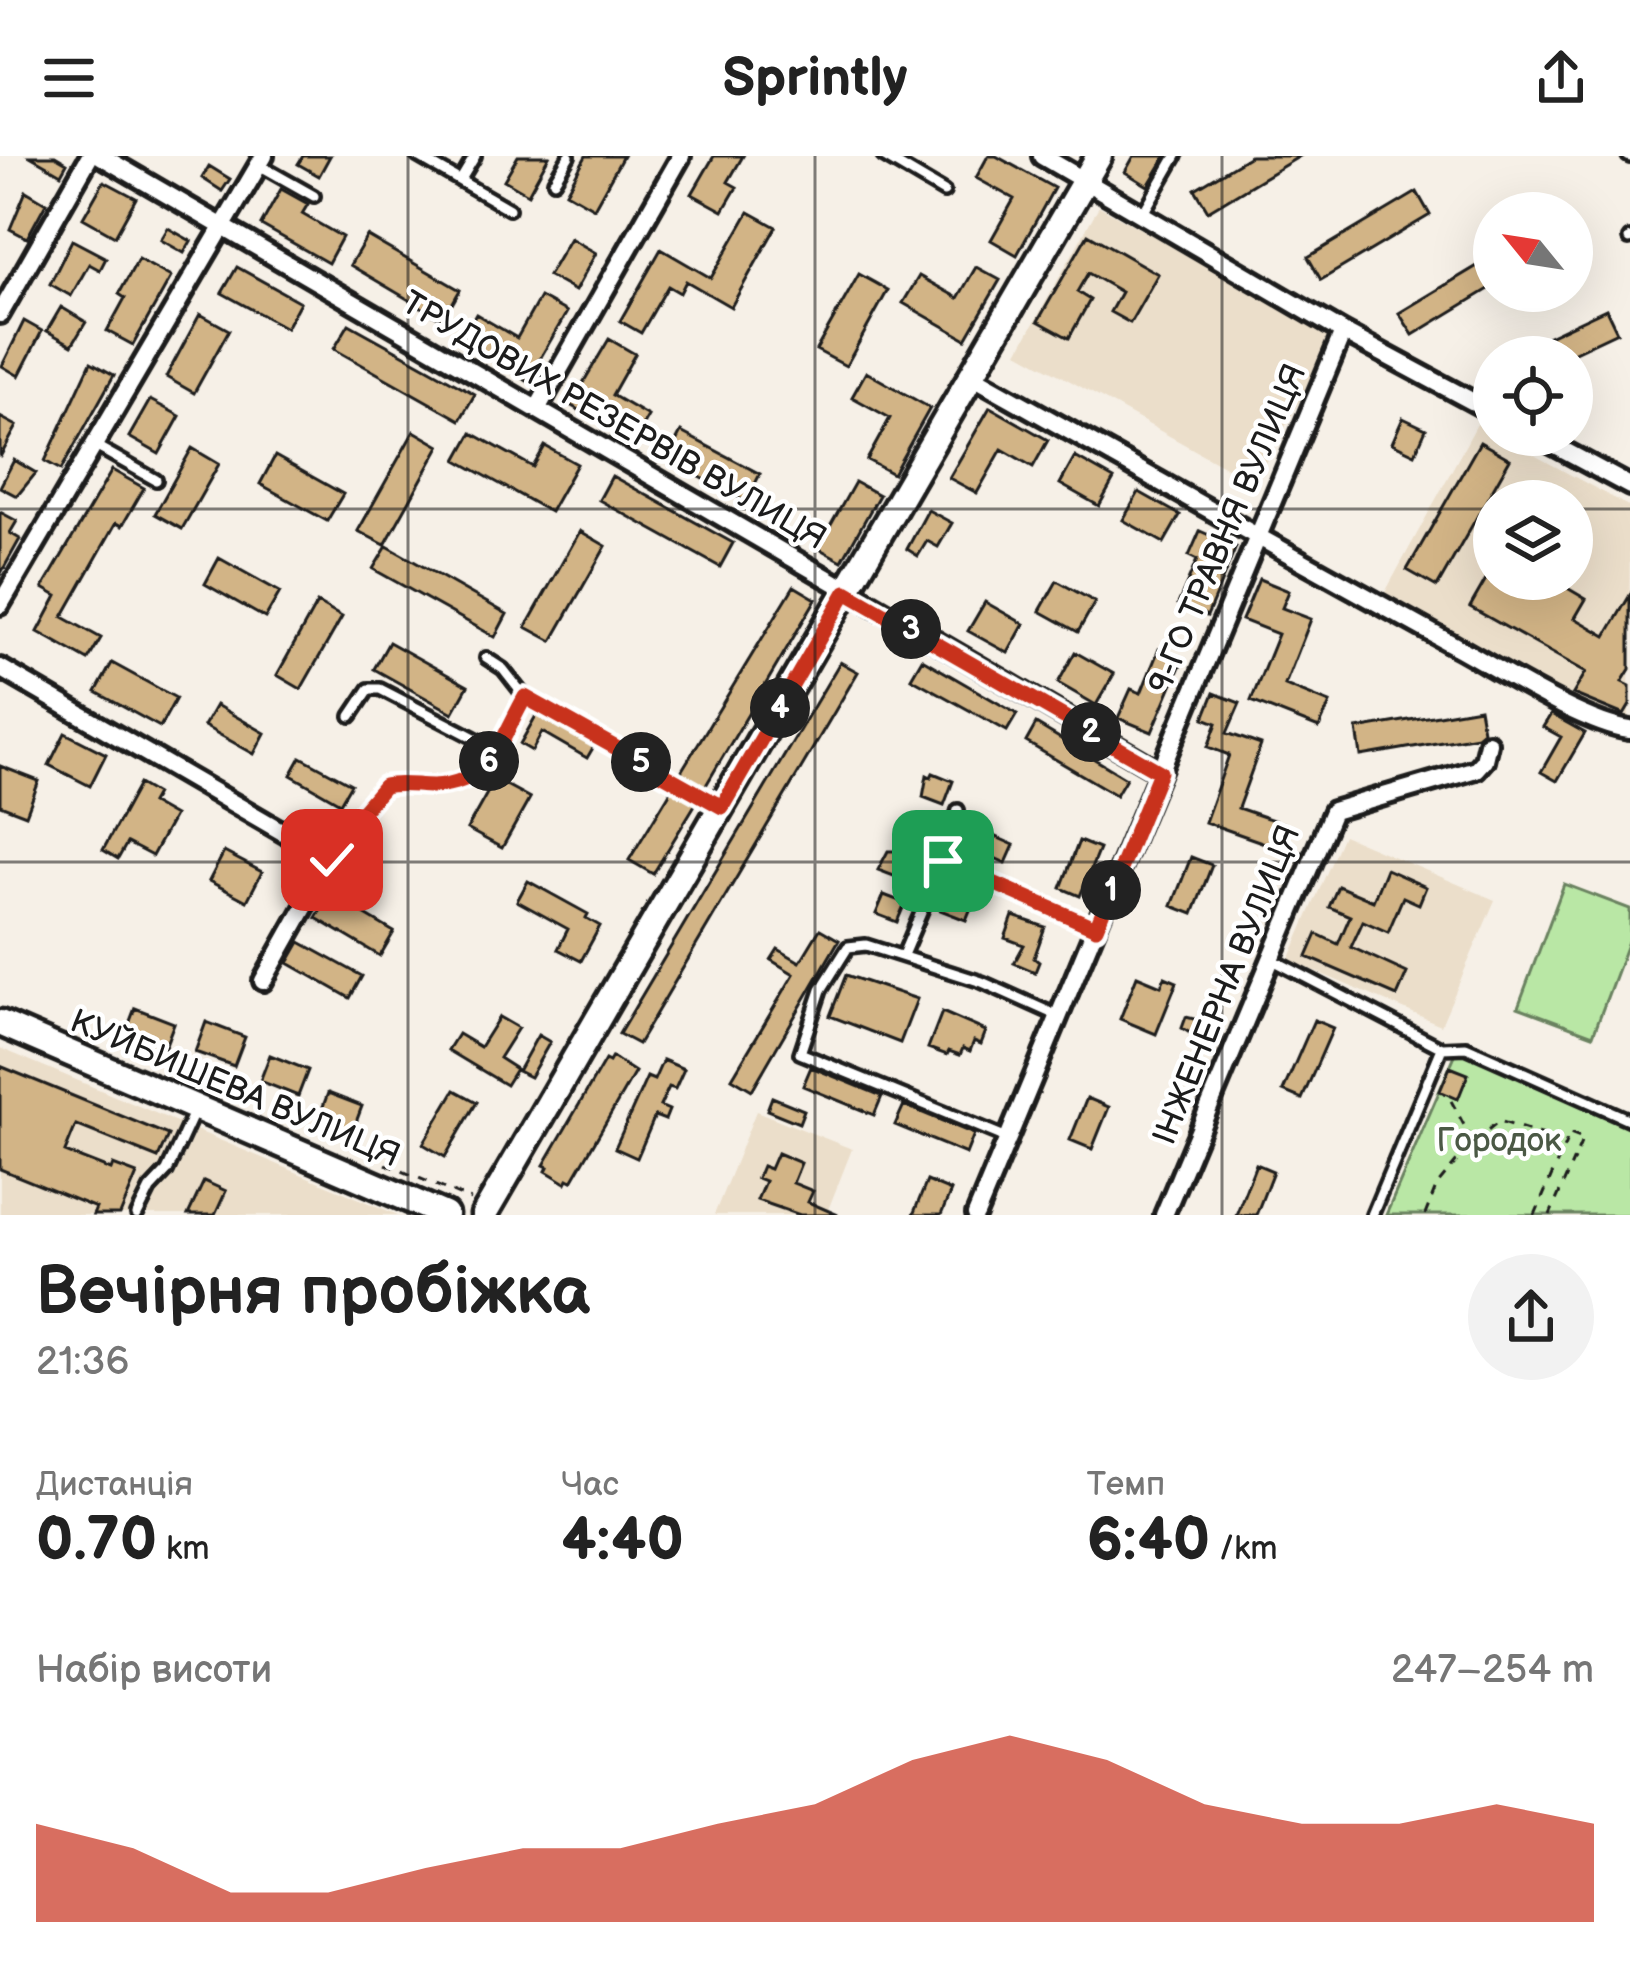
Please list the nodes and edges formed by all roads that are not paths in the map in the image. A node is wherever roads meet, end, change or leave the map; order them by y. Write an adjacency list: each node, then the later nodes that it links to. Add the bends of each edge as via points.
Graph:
1 (90, 156): 21 (street)
2 (101, 156): 20 (street, ТРУДОВИХ РЕЗЕРВІВ ВУЛИЦЯ)
3 (417, 156): 13 (lane)
4 (475, 156): 13 (lane)
5 (569, 156): 14 (lane)
6 (658, 156): 12 (lane)
7 (883, 156): 16 (lane)
8 (1042, 156): 15 (street)
9 (1099, 156): 15 (main road)
10 (1176, 156): 19 (lane)
11 (261, 160): 17 (lane); 20 (street)
12 (678, 161): 25 (street)
13 (460, 181): 18 (lane)
14 (554, 181)
15 (1084, 181): 19 (street); 23 (main road)
16 (944, 191)
17 (314, 196)
18 (509, 208)
19 (1142, 214): 22 (street)
20 (223, 227): 25 (street, ТРУДОВИХ РЕЗЕРВІВ ВУЛИЦЯ); 26 (street)
21 (0, 314)
22 (1343, 332): 24 (street); 30 (street, 9-ГО ТРАВНЯ ВУЛИЦЯ)
23 (972, 376): 30 (street); 31 (main road)
24 (1473, 402)
25 (537, 410): 31 (street, ТРУДОВИХ РЕЗЕРВІВ ВУЛИЦЯ)
26 (94, 445): 28 (lane); 32 (street)
27 (1574, 456): 29 (street)
28 (156, 480)
29 (1630, 486)
30 (1255, 537): 37 (street, via 1540,691); 40 (street, 9-ГО ТРАВНЯ ВУЛИЦЯ)
31 (846, 592): 40 (street, ТРУДОВИХ РЕЗЕРВІВ ВУЛИЦЯ); 41 (main road)
32 (0, 605)
33 (487, 658): 35 (lane)
34 (0, 668): 43 (street)
35 (525, 697): 39 (lane); 41 (lane)
36 (351, 716): 39 (lane, via 364,693 380,689)
37 (1630, 730)
38 (1488, 743): 47 (street, ІНЖЕНЕРНА ВУЛИЦЯ, via 1476,769 1333,811)
39 (496, 748): 43 (lane, via 465,782 384,786)
40 (1160, 772): 45 (street, 9-ГО ТРАВНЯ ВУЛИЦЯ)
41 (722, 807): 55 (main road)
42 (958, 811): 44 (lane)
43 (332, 860): 48 (street)
44 (943, 861): 45 (lane); 46 (lane)
45 (1096, 928): 49 (street, 9-ГО ТРАВНЯ ВУЛИЦЯ)
46 (903, 955): 49 (lane); 54 (lane, via 848,946 821,990 800,1053)
47 (1269, 958): 51 (lane); 59 (street, ІНЖЕНЕРНА ВУЛИЦЯ)
48 (263, 981)
49 (1059, 1016): 54 (street, 9-ГО ТРАВНЯ ВУЛИЦЯ)
50 (0, 1023): 52 (main road, КУЙБИШЕВА ВУЛИЦЯ)
51 (1442, 1048): 53 (lane, via 1466,1047); 60 (lane)
52 (196, 1108): 56 (lane); 57 (main road, КУЙБИШЕВА ВУЛИЦЯ)
53 (1630, 1120)
54 (1007, 1138): 58 (street, 9-ГО ТРАВНЯ ВУЛИЦЯ)
55 (486, 1211)
56 (137, 1215)
57 (445, 1215)
58 (976, 1215)
59 (1164, 1215)
60 (1372, 1215)

